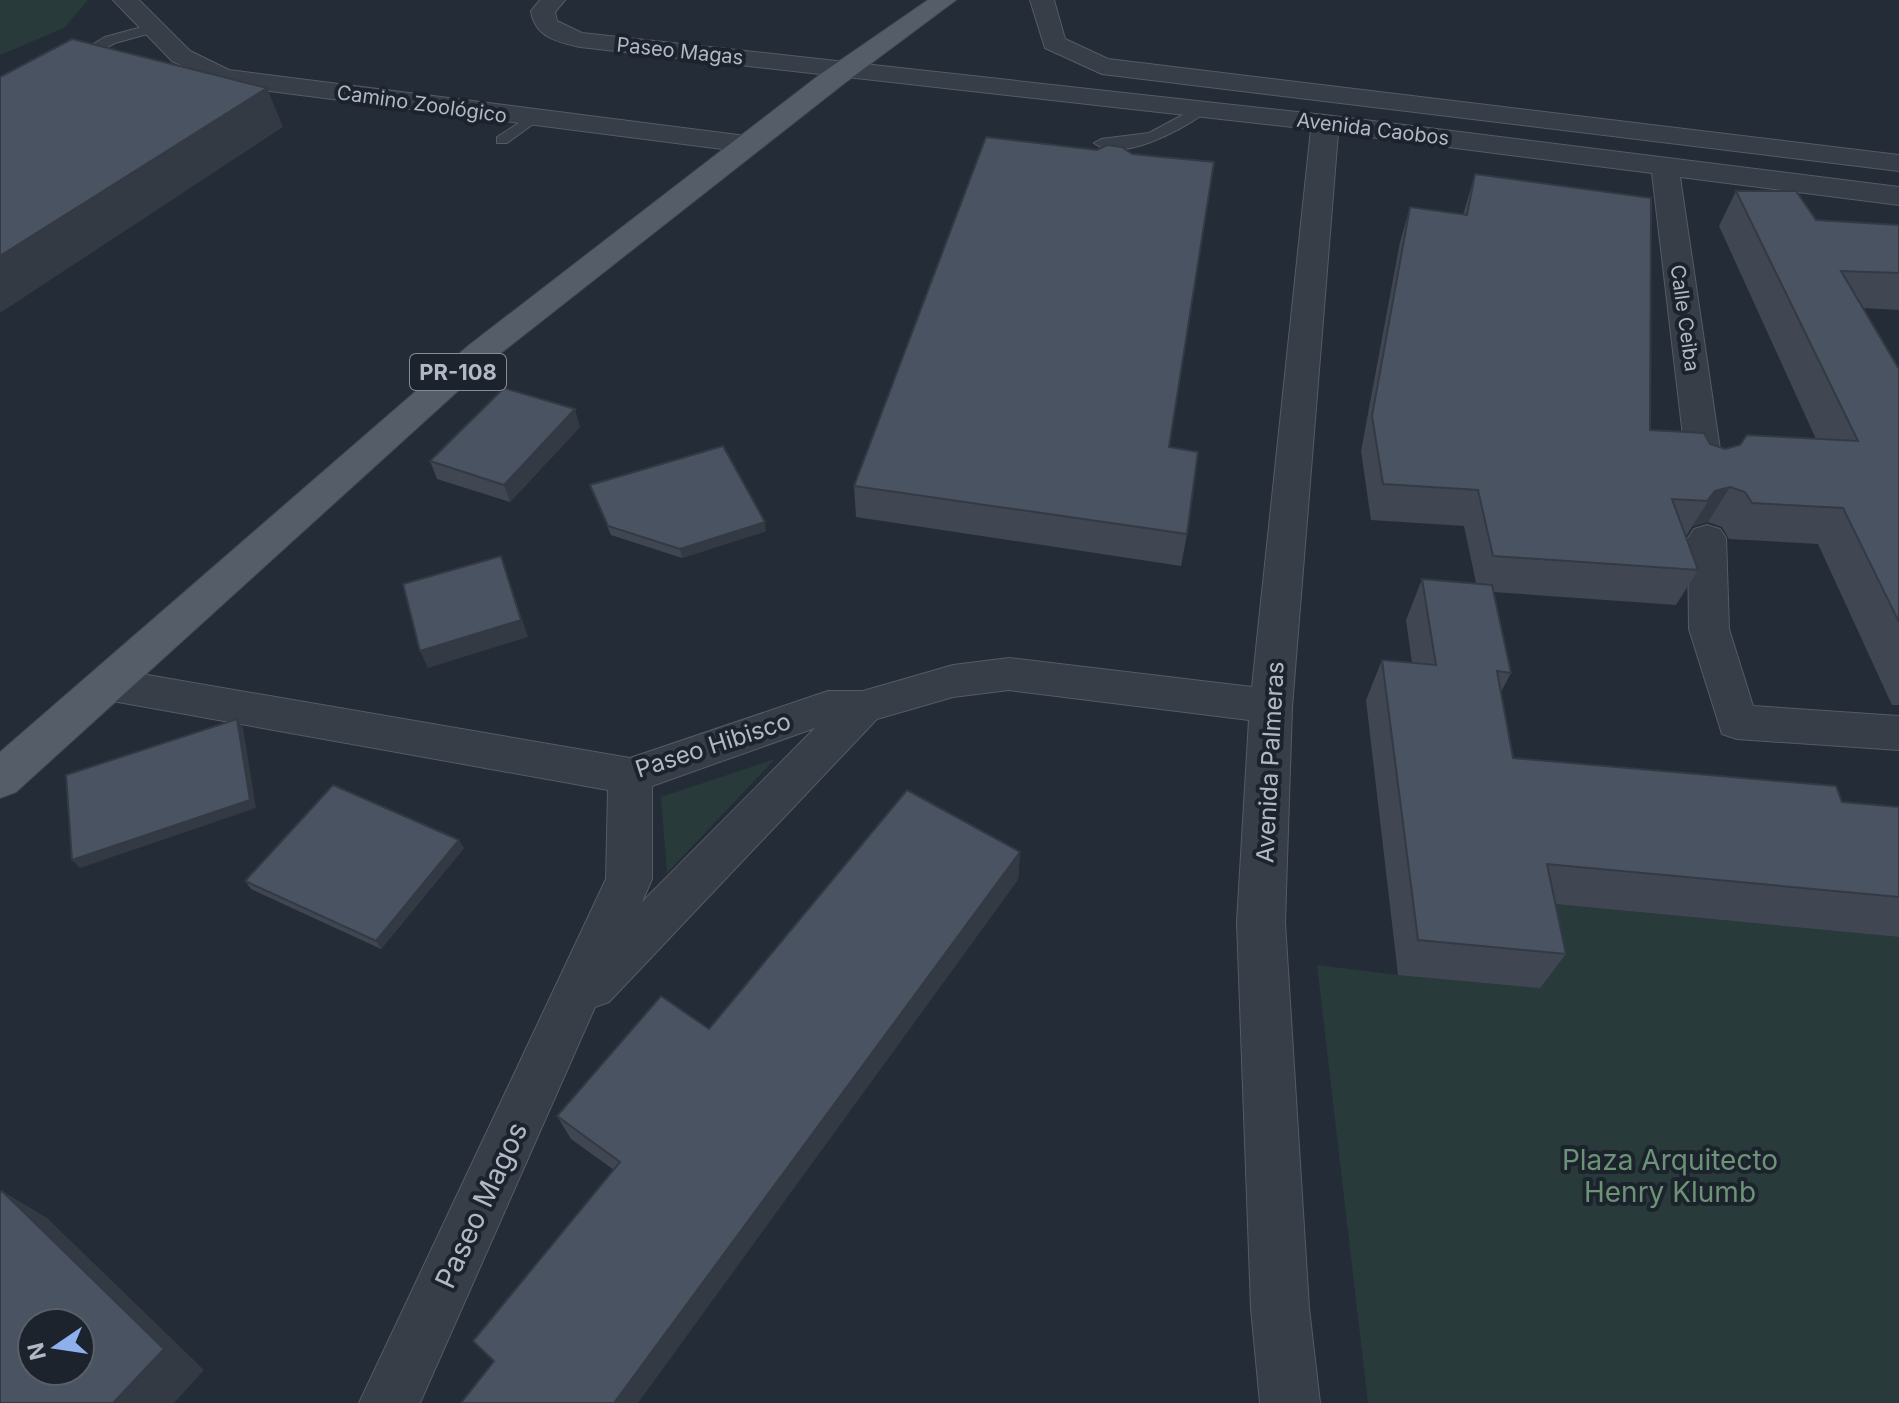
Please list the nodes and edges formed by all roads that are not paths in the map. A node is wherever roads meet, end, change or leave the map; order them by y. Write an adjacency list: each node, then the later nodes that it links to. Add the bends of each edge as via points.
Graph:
1 (125, 0): 5 (street, Camino Zoológico)
2 (553, 0): 7 (street, Paseo Magas, via 543,11 545,24 580,40)
3 (944, 0): 7 (main road, PR-108)
4 (1042, 0): 14 (street, via 1054,43 1102,66)
5 (153, 28): 6 (lane, via 110,40); 9 (street, Camino Zoológico, via 181,56 223,77)
6 (55, 69)
7 (846, 69): 8 (street, Avenida Caobos); 13 (main road, PR-108)
8 (1201, 109): 10 (street, Avenida Caobos); 12 (lane, via 1175,130 1126,144)
9 (531, 119): 11 (lane); 13 (street, Camino Zoológico)
10 (1325, 123): 15 (street, Avenida Caobos); 21 (street, Avenida Palmeras)
11 (502, 140)
12 (1101, 143)
13 (746, 144): 19 (main road, PR-108, via 480,353)
14 (1899, 163)
15 (1665, 167): 16 (street, Avenida Caobos); 17 (street, Calle Ceiba)
16 (1899, 196)
17 (1705, 470)
18 (1707, 538): 22 (street, via 1709,629 1737,722)
19 (107, 684): 23 (street, Paseo Hibisco); 24 (main road, PR-108)
20 (863, 707): 21 (street, Paseo Hibisco, via 953,681 1009,674); 23 (street, Paseo Hibisco, via 828,707); 25 (street, Paseo Magos)
21 (1271, 707): 27 (street, Avenida Palmeras, via 1261,922 1280,1308)
22 (1899, 733)
23 (630, 776): 25 (street, Paseo Magos, via 629,879)
24 (0, 779)
25 (572, 1007): 26 (street, Paseo Magos)
26 (389, 1403)
27 (1290, 1403)

